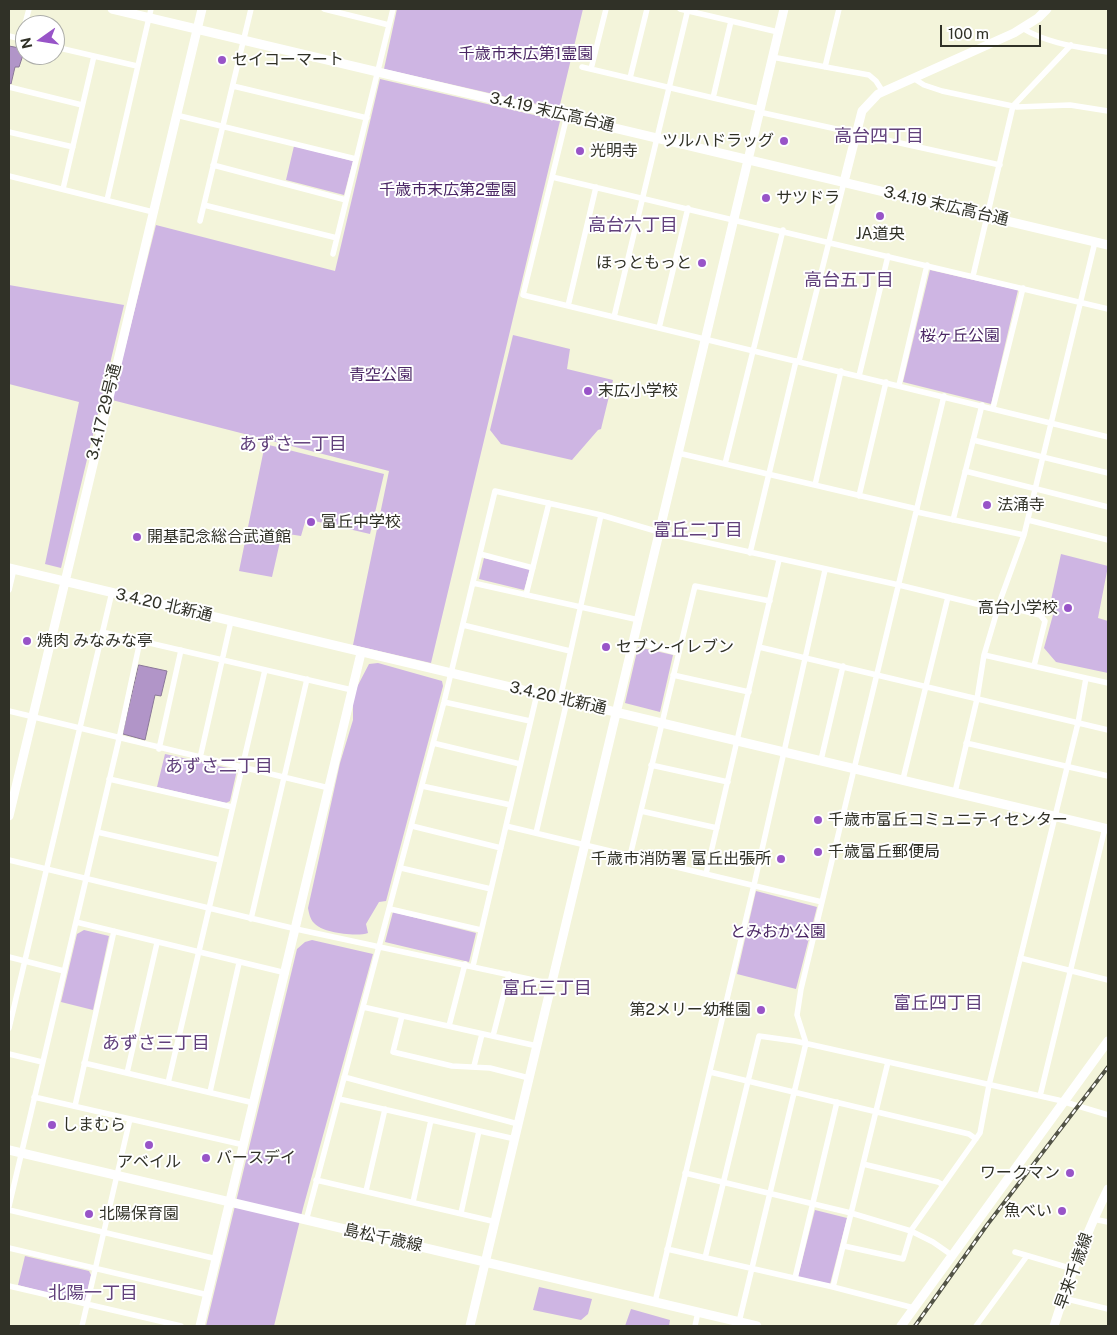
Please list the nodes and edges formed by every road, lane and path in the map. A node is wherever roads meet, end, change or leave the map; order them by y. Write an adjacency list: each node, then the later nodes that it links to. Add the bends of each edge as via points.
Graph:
1 (112, 9): 13 (street, 3.4.19 末広高台通)
2 (202, 9): 17 (street, 3.4.17 29号通)
3 (251, 9): 19 (street)
4 (324, 9): 15 (street)
5 (393, 9): 15 (street)
6 (606, 9): 28 (street)
7 (646, 9): 30 (street)
8 (680, 9): 12 (street)
9 (784, 9): 18 (street)
10 (839, 9): 27 (street)
11 (1047, 9): 16 (street)
12 (688, 10): 14 (street); 34 (street)
13 (150, 13): 17 (street, 3.4.19 末広高台通); 25 (street)
14 (731, 21): 18 (street); 36 (street)
15 (389, 25): 29 (street)
16 (1022, 28): 20 (street, via 1035,36); 31 (street)
17 (197, 29): 19 (street, 3.4.19 末広高台通); 41 (street, 3.4.17 29号通)
18 (778, 32): 24 (street)
19 (244, 40): 29 (street, 3.4.19 末広高台通); 32 (street)
20 (1071, 45): 22 (street); 38 (street)
21 (65, 49): 23 (street)
22 (1108, 52)
23 (94, 56): 25 (street); 37 (street)
24 (772, 57): 27 (street); 39 (street)
25 (138, 66): 59 (street)
26 (582, 67): 28 (street)
27 (825, 67): 35 (street, via 869,75)
28 (592, 69): 30 (street)
29 (378, 72): 42 (street, 3.4.19 末広高台通); 43 (street)
30 (630, 78): 34 (street)
31 (913, 78): 35 (street); 38 (street, via 942,91)
32 (233, 86): 43 (street); 44 (street)
33 (9, 87): 37 (street)
34 (670, 88): 36 (street); 47 (street)
35 (883, 92): 46 (street, via 862,112)
36 (713, 98): 39 (street)
37 (82, 104): 48 (street)
38 (1013, 106): 40 (street, via 1070,106); 52 (street)
39 (759, 110): 46 (street); 50 (street)
40 (1108, 111)
41 (176, 115): 44 (street); 63 (street, 3.4.17 29号通)
42 (567, 116): 47 (street, 3.4.19 末広高台通); 54 (street)
43 (366, 118): 49 (street)
44 (223, 125): 49 (street); 51 (street)
45 (9, 132): 48 (street)
46 (855, 134): 52 (street); 55 (street)
47 (658, 137): 50 (street, 3.4.19 末広高台通); 58 (street)
48 (72, 147): 57 (street)
49 (356, 159): 60 (street)
50 (748, 159): 55 (street, 3.4.19 末広高台通); 65 (street)
51 (214, 165): 60 (street); 61 (street)
52 (1000, 165): 64 (street)
53 (9, 176): 57 (street)
54 (552, 177): 56 (street); 78 (street, via 523,295)
55 (844, 182): 64 (street, 3.4.19 末広高台通); 69 (street)
56 (596, 187): 58 (street); 78 (street)
57 (63, 189): 59 (street)
58 (643, 197): 62 (street); 80 (street)
59 (106, 200): 63 (street)
60 (346, 200): 68 (street)
61 (204, 205): 66 (street); 68 (street)
62 (688, 208): 65 (street); 81 (street)
63 (153, 212): 120 (street, 3.4.17 29号通)
64 (988, 216): 70 (street, 3.4.19 末広高台通); 75 (street)
65 (735, 219): 67 (street); 82 (street)
66 (200, 221)
67 (782, 230): 69 (street); 83 (street)
68 (337, 238): 72 (street)
69 (829, 241): 73 (street); 84 (street)
70 (1095, 242): 71 (street, 3.4.19 末広高台通); 77 (street)
71 (1108, 245)
72 (333, 254)
73 (888, 256): 74 (street); 86 (street)
74 (927, 265): 75 (street); 88 (street)
75 (973, 276): 76 (street)
76 (1023, 288): 77 (street); 91 (street)
77 (1080, 302): 79 (street); 92 (street)
78 (568, 306): 80 (street)
79 (1108, 308)
80 (614, 317): 81 (street)
81 (660, 328): 82 (street)
82 (706, 339): 83 (street); 96 (street)
83 (753, 350): 84 (street); 98 (street)
84 (797, 361): 85 (street); 101 (street)
85 (841, 371): 86 (street); 102 (street)
86 (859, 376): 87 (street)
87 (886, 382): 88 (street); 104 (street)
88 (899, 385): 89 (street)
89 (944, 396): 90 (street); 107 (street)
90 (982, 405): 91 (street); 95 (street)
91 (993, 408): 92 (street)
92 (1052, 422): 94 (street); 97 (street)
93 (1108, 430): 94 (street)
94 (1107, 437)
95 (973, 440): 97 (street); 99 (street)
96 (678, 453): 98 (street); 111 (street)
97 (1043, 457): 100 (street); 103 (street)
98 (725, 464): 101 (street)
99 (965, 471): 103 (street); 109 (street)
100 (1108, 473)
101 (769, 475): 102 (street); 114 (street)
102 (814, 485): 104 (street)
103 (1035, 490): 106 (street); 110 (street)
104 (859, 496): 107 (street)
105 (549, 503): 108 (street); 115 (street, via 495,491); 118 (street)
106 (1108, 507)
107 (917, 511): 109 (street); 122 (street)
108 (601, 515): 111 (street); 128 (street)
109 (953, 520): 112 (street)
110 (1028, 520): 112 (street); 113 (street)
111 (659, 532): 114 (street); 130 (street)
112 (1024, 536): 129 (street)
113 (1108, 540)
114 (750, 553): 116 (street)
115 (480, 554): 118 (street); 121 (street)
116 (779, 560): 119 (street); 127 (street)
117 (11, 568): 120 (street, 3.4.20 北新通); 123 (street)
118 (533, 568): 125 (street)
119 (826, 570): 122 (street); 142 (street)
120 (63, 581): 124 (street, 3.4.20 北新通); 162 (street, 3.4.17 29号通)
121 (473, 583): 125 (street); 132 (street)
122 (899, 585): 126 (street); 148 (street)
123 (9, 590)
124 (112, 592): 131 (street, 3.4.20 北新通); 133 (street)
125 (526, 595): 128 (street)
126 (948, 596): 129 (street); 153 (street)
127 (770, 602): 136 (street); 140 (street, via 695,586)
128 (580, 607): 130 (street); 138 (street)
129 (998, 607): 141 (street); 145 (street, via 1040,615 1045,621)
130 (638, 620): 135 (street)
131 (231, 621): 139 (street, 3.4.20 北新通); 143 (street)
132 (463, 625): 138 (street); 147 (street)
133 (102, 632): 134 (street); 166 (street)
134 (140, 641): 137 (street); 168 (street)
135 (634, 642): 140 (street); 161 (street)
136 (759, 647): 142 (street); 155 (street)
137 (182, 650): 143 (street); 172 (street)
138 (570, 650): 158 (street)
139 (361, 653): 147 (street, 3.4.20 北新通); 154 (street)
140 (678, 653): 149 (street)
141 (984, 655): 145 (street); 157 (street)
142 (807, 658): 144 (street); 173 (street)
143 (222, 660): 146 (street); 174 (street)
144 (843, 666): 148 (street); 175 (street)
145 (1034, 666): 150 (street)
146 (265, 670): 151 (street); 179 (street)
147 (450, 674): 156 (street, 3.4.20 北新通); 159 (street)
148 (878, 674): 153 (street); 180 (street)
149 (673, 675): 155 (street); 164 (street)
150 (1086, 678): 152 (street); 165 (street)
151 (308, 679): 154 (street); 183 (street)
152 (1108, 683)
153 (926, 686): 157 (street); 184 (street)
154 (352, 690): 187 (street)
155 (749, 692): 169 (street)
156 (538, 694): 158 (street, 3.4.20 北新通); 163 (street)
157 (977, 699): 165 (street); 171 (street)
158 (563, 700): 161 (street, 3.4.20 北新通); 199 (street)
159 (444, 702): 163 (street); 170 (street)
160 (9, 711): 162 (street)
161 (618, 712): 164 (street, 3.4.20 北新通); 200 (street)
162 (33, 717): 166 (street); 192 (street, 3.4.17 29号通)
163 (530, 722): 176 (street)
164 (662, 723): 169 (street, 3.4.20 北新通); 177 (street)
165 (1078, 723): 167 (street); 178 (street)
166 (80, 728): 168 (street); 205 (street)
167 (1108, 730)
168 (119, 739): 172 (street); 182 (street)
169 (737, 742): 173 (street, 3.4.20 北新通); 185 (street)
170 (433, 743): 176 (street); 186 (street)
171 (966, 743): 178 (street); 188 (street)
172 (159, 748): 174 (street)
173 (785, 753): 175 (street, 3.4.20 北新通); 209 (street)
174 (200, 758): 179 (street)
175 (821, 760): 180 (street, 3.4.20 北新通)
176 (520, 764): 189 (street)
177 (651, 765): 185 (street); 191 (street)
178 (1068, 766): 181 (street); 193 (street)
179 (241, 768): 183 (street); 190 (street)
180 (855, 768): 184 (street, 3.4.20 北新通); 211 (street)
181 (1108, 776)
182 (109, 779): 190 (street); 198 (street)
183 (283, 779): 187 (street); 214 (street)
184 (903, 780): 188 (street, 3.4.20 北新通)
185 (728, 782): 196 (street)
186 (422, 786): 189 (street); 194 (street)
187 (329, 788): 216 (street)
188 (955, 792): 193 (street, 3.4.20 北新通)
189 (511, 805): 195 (street)
190 (232, 807): 204 (street)
191 (641, 811): 196 (street); 202 (street)
192 (9, 816)
193 (1056, 816): 197 (street, 3.4.20 北新通); 223 (street)
194 (412, 826): 201 (street); 206 (street)
195 (506, 826): 199 (street); 201 (street)
196 (717, 828): 207 (street)
197 (1106, 829): 229 (street)
198 (97, 832): 204 (street); 208 (street)
199 (536, 832): 200 (street)
200 (585, 846): 202 (street); 233 (street)
201 (501, 848): 210 (street)
202 (630, 856): 207 (street)
203 (9, 860): 205 (street)
204 (220, 860): 212 (street)
205 (47, 868): 208 (street); 224 (street)
206 (401, 868): 210 (street); 213 (street)
207 (706, 874): 209 (street)
208 (86, 878): 212 (street); 215 (street)
209 (754, 885): 211 (street); 248 (street)
210 (491, 889): 217 (street)
211 (822, 902): 241 (street, via 797,1016)
212 (208, 909): 214 (street); 221 (street)
213 (390, 909): 217 (street); 220 (street)
214 (251, 919): 216 (street)
215 (76, 922): 218 (street); 228 (street)
216 (296, 930): 220 (street); 230 (street)
217 (481, 930): 227 (street)
218 (114, 931): 219 (street); 246 (street)
219 (157, 943): 221 (street); 249 (street)
220 (380, 948): 226 (street); 234 (street)
221 (198, 953): 225 (street); 253 (street)
222 (9, 957): 224 (street)
223 (1020, 958): 229 (street); 254 (street)
224 (24, 961): 228 (street); 237 (street)
225 (239, 963): 230 (street); 256 (street)
226 (465, 964): 227 (street); 236 (street)
227 (473, 966): 231 (street)
228 (64, 971): 244 (street)
229 (1070, 971): 232 (street); 257 (street)
230 (286, 973): 262 (street)
231 (510, 974): 233 (street); 239 (street)
232 (1108, 980)
233 (552, 984): 242 (street)
234 (363, 1007): 235 (street); 250 (street)
235 (402, 1016): 236 (street); 247 (street, via 393,1052 452,1066)
236 (449, 1026): 238 (street)
237 (9, 1028)
238 (482, 1034): 239 (street); 247 (street)
239 (493, 1036): 242 (street)
240 (1108, 1041): 261 (street)
241 (806, 1043): 245 (street); 252 (street, via 759,1036); 255 (street)
242 (537, 1046): 251 (street)
243 (9, 1054): 244 (street)
244 (42, 1062): 258 (street)
245 (888, 1062): 254 (street); 265 (street)
246 (84, 1063): 249 (street); 263 (street)
247 (474, 1066): 251 (street)
248 (710, 1072): 252 (street); 277 (street)
249 (128, 1073): 253 (street)
250 (344, 1078): 259 (street); 269 (street)
251 (529, 1078): 269 (street)
252 (748, 1080): 255 (street); 280 (street)
253 (168, 1083): 256 (street)
254 (989, 1085): 257 (street); 271 (street, via 980,1133)
255 (794, 1091): 260 (street); 284 (street)
256 (210, 1092): 262 (street)
257 (1040, 1096): 261 (street)
258 (34, 1097): 263 (street); 275 (street)
259 (339, 1099): 264 (street); 279 (street)
260 (837, 1102): 265 (street); 287 (street)
261 (1064, 1102): 266 (street); 301 (street)
262 (254, 1103): 273 (street)
263 (75, 1106): 267 (street)
264 (385, 1109): 268 (street); 283 (street)
265 (876, 1112): 271 (street); 276 (street)
266 (1108, 1115)
267 (130, 1119): 273 (street); 278 (street)
268 (432, 1120): 270 (street); 285 (street)
269 (518, 1124): 272 (street)
270 (479, 1131): 272 (street); 289 (street)
271 (976, 1138): 281 (street)
272 (514, 1139): 293 (street)
273 (244, 1145): 286 (street)
274 (9, 1150): 275 (street, 島松千歳線)
275 (21, 1153): 278 (street, 島松千歳線); 288 (street)
276 (863, 1164): 281 (street); 290 (street)
277 (685, 1174): 280 (street); 299 (street)
278 (118, 1176): 286 (street, 島松千歳線); 296 (street)
279 (316, 1180): 283 (street); 292 (street)
280 (724, 1183): 284 (street); 303 (street)
281 (943, 1185): 295 (street)
282 (1108, 1189): 291 (street, 早来千歳線)
283 (366, 1192): 285 (street)
284 (770, 1194): 287 (street); 307 (street)
285 (412, 1202): 289 (street)
286 (231, 1203): 292 (street, 島松千歳線); 304 (street)
287 (812, 1204): 290 (street); 309 (street)
288 (9, 1208): 296 (street)
289 (461, 1213): 293 (street)
290 (852, 1213): 295 (street); 297 (street)
291 (1093, 1219): 294 (street); 308 (street, 早来千歳線)
292 (306, 1221): 305 (street, 島松千歳線)
293 (496, 1222): 305 (street)
294 (1108, 1222)
295 (912, 1231): 297 (street, via 903,1259); 301 (street)
296 (105, 1233): 304 (street); 306 (street)
297 (844, 1246): 311 (street)
298 (9, 1248): 306 (street)
299 (667, 1249): 303 (street); 314 (street)
300 (1015, 1252): 302 (street)
301 (953, 1256): 316 (street)
302 (1027, 1256): 308 (street); 328 (street)
303 (706, 1258): 307 (street)
304 (217, 1259): 312 (street)
305 (486, 1261): 314 (street, 島松千歳線); 324 (street)
306 (96, 1268): 312 (street); 315 (street)
307 (752, 1268): 309 (street); 320 (street)
308 (1073, 1269): 313 (street, 早来千歳線)
309 (795, 1278): 311 (street)
310 (9, 1286): 315 (street)
311 (833, 1287): 316 (street)
312 (208, 1295): 323 (street)
313 (1063, 1298): 317 (street); 329 (street, 早来千歳線)
314 (655, 1302): 318 (street, 島松千歳線)
315 (87, 1305): 319 (street); 321 (street)
316 (914, 1308): 327 (street)
317 (1108, 1309)
318 (698, 1312): 320 (street, 島松千歳線); 325 (street)
319 (157, 1324): 322 (street)
320 (742, 1324): 326 (street, 島松千歳線)
321 (82, 1326)
322 (181, 1326)
323 (200, 1326)
324 (470, 1326)
325 (695, 1326)
326 (757, 1326)
327 (901, 1326)
328 (976, 1326)
329 (1054, 1326)

